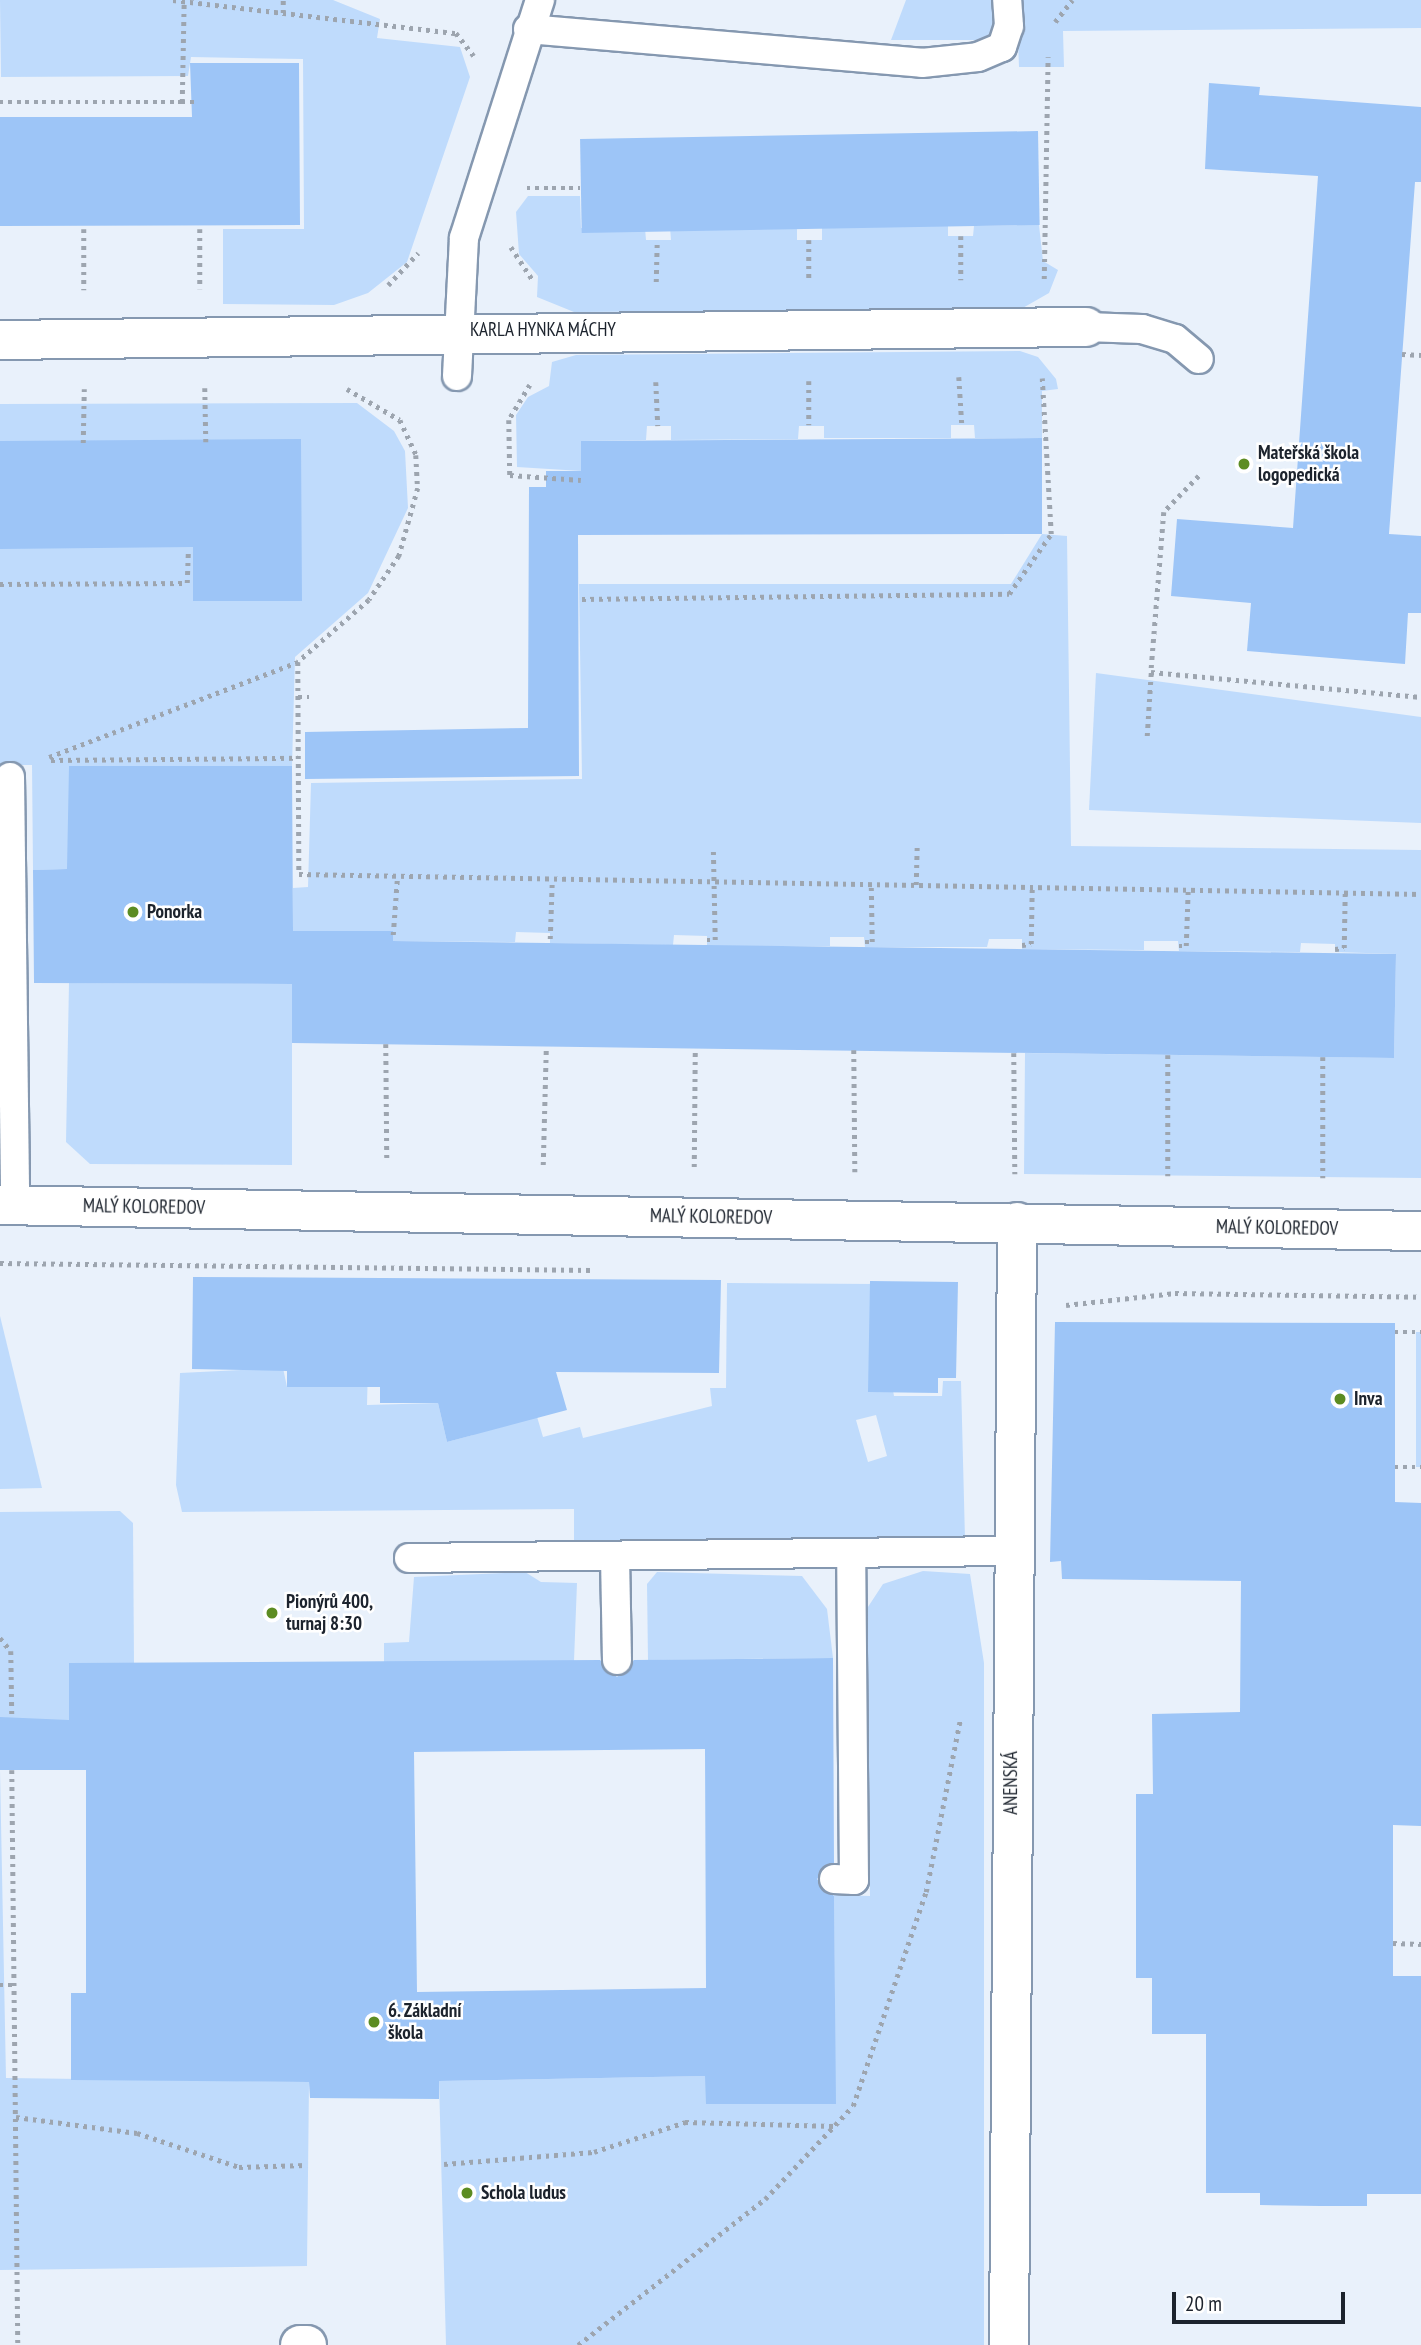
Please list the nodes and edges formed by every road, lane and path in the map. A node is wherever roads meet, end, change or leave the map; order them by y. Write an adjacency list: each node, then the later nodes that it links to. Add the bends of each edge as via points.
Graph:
1 (173, 0): 6 (path)
2 (283, 0): 7 (path)
3 (540, 0): 8 (lane)
4 (1007, 0): 8 (lane, via 1009,26 1002,47 978,57 922,63)
5 (1072, 0): 9 (path)
6 (184, 1): 7 (path); 13 (path)
7 (283, 13): 11 (path, via 456,33)
8 (528, 29): 39 (lane, via 464,238)
9 (1052, 32)
10 (1048, 43): 27 (path, via 1047,266 1044,278)
11 (475, 61)
12 (0, 102): 13 (path)
13 (182, 102): 14 (path)
14 (196, 102)
15 (539, 188): 16 (path)
16 (580, 188)
17 (84, 229): 37 (path)
18 (200, 229): 36 (path)
19 (507, 235): 32 (path, via 523,272)
20 (961, 236): 25 (path)
21 (657, 240): 34 (path)
22 (808, 240): 30 (path)
23 (423, 246): 35 (path)
24 (947, 285): 25 (path)
25 (961, 285): 26 (path)
26 (973, 285)
27 (1034, 285)
28 (670, 286): 34 (path)
29 (796, 286): 30 (path)
30 (810, 286): 31 (path)
31 (823, 286)
32 (540, 287)
33 (643, 287): 34 (path)
34 (656, 287)
35 (382, 289)
36 (200, 294)
37 (84, 295)
38 (1086, 327): 39 (street, KARLA HYNKA MÁCHY); 43 (lane, via 1142,329 1175,339)
39 (457, 331): 40 (street, KARLA HYNKA MÁCHY); 51 (lane)
40 (0, 340)
41 (1402, 354): 42 (path)
42 (1421, 355)
43 (1199, 359)
44 (1034, 373): 72 (path, via 1046,387 1051,534 1009,594)
45 (796, 375): 46 (path)
46 (810, 375): 47 (path); 63 (path)
47 (823, 375)
48 (946, 375): 49 (path)
49 (959, 375): 50 (path); 64 (path)
50 (972, 375)
51 (457, 376)
52 (643, 376): 53 (path)
53 (656, 376): 54 (path); 65 (path)
54 (670, 376)
55 (542, 377): 69 (path, via 517,401 509,419 510,475)
56 (339, 386): 73 (path, via 366,395 400,419 416,455 418,488 399,556 369,600)
57 (218, 387): 62 (path)
58 (70, 388): 59 (path)
59 (84, 388): 60 (path); 67 (path)
60 (97, 388)
61 (191, 388): 62 (path)
62 (205, 388): 66 (path)
63 (810, 425)
64 (962, 425)
65 (658, 426)
66 (206, 442)
67 (83, 443)
68 (1199, 476): 74 (path, via 1164,512)
69 (582, 480)
70 (188, 551): 71 (path, via 187,583)
71 (0, 584)
72 (582, 599)
73 (298, 662): 75 (path); 79 (path, via 38,761)
74 (1151, 672): 77 (path); 78 (path)
75 (298, 697): 76 (path); 79 (path)
76 (309, 697)
77 (1421, 697)
78 (1147, 736)
79 (298, 758): 83 (path, via 299,874)
80 (10, 777): 99 (lane)
81 (917, 845): 87 (path)
82 (713, 848): 85 (path)
83 (397, 880): 84 (path); 92 (path)
84 (552, 882): 85 (path); 93 (path)
85 (714, 882): 86 (path); 94 (path, via 715,940)
86 (871, 885): 87 (path); 95 (path, via 872,942)
87 (916, 885): 88 (path)
88 (1032, 888): 89 (path); 96 (path, via 1031,944)
89 (1188, 890): 90 (path); 97 (path, via 1186,946)
90 (1345, 894): 91 (path); 98 (path, via 1344,948)
91 (1421, 894)
92 (393, 935)
93 (550, 939)
94 (707, 940)
95 (864, 942)
96 (1022, 945)
97 (1179, 946)
98 (1335, 949)
99 (6, 1031): 114 (lane)
100 (386, 1044): 107 (path)
101 (546, 1047): 108 (path)
102 (695, 1049): 109 (path)
103 (854, 1050): 110 (path)
104 (1014, 1053): 111 (path)
105 (1168, 1055): 112 (path)
106 (1322, 1056): 113 (path)
107 (387, 1172)
108 (543, 1174)
109 (694, 1177)
110 (855, 1179)
111 (1015, 1181)
112 (1168, 1183)
113 (1322, 1185)
114 (8, 1205): 115 (street, MALÝ KOLOREDOV)
115 (1017, 1222): 116 (street, MALÝ KOLOREDOV); 123 (street, ANENSKÁ)
116 (1421, 1231)
117 (1421, 1297): 118 (path, via 1175,1293)
118 (1050, 1307)
119 (1395, 1332): 120 (path)
120 (1421, 1332)
121 (1395, 1467): 122 (path)
122 (1421, 1467)
123 (1011, 1550): 124 (lane); 145 (street, ANENSKÁ)
124 (851, 1556): 125 (lane); 132 (lane, via 854,1880)
125 (615, 1557): 126 (lane); 128 (lane)
126 (408, 1558)
127 (0, 1638): 130 (path, via 11,1651)
128 (617, 1660)
129 (963, 1708): 138 (path, via 926,1892 853,2106)
130 (12, 1718)
131 (12, 1770): 136 (path)
132 (834, 1879)
133 (1393, 1943): 134 (path)
134 (1421, 1944)
135 (0, 1985): 136 (path)
136 (14, 1985): 137 (path)
137 (16, 2117): 140 (path, via 137,2133 239,2167); 141 (path)
138 (835, 2126): 139 (path, via 685,2122 594,2152); 144 (path, via 765,2199)
139 (444, 2164)
140 (307, 2165)
141 (18, 2345)
142 (300, 2345): 143 (street)
143 (307, 2345)
144 (578, 2345)
145 (1009, 2345)

